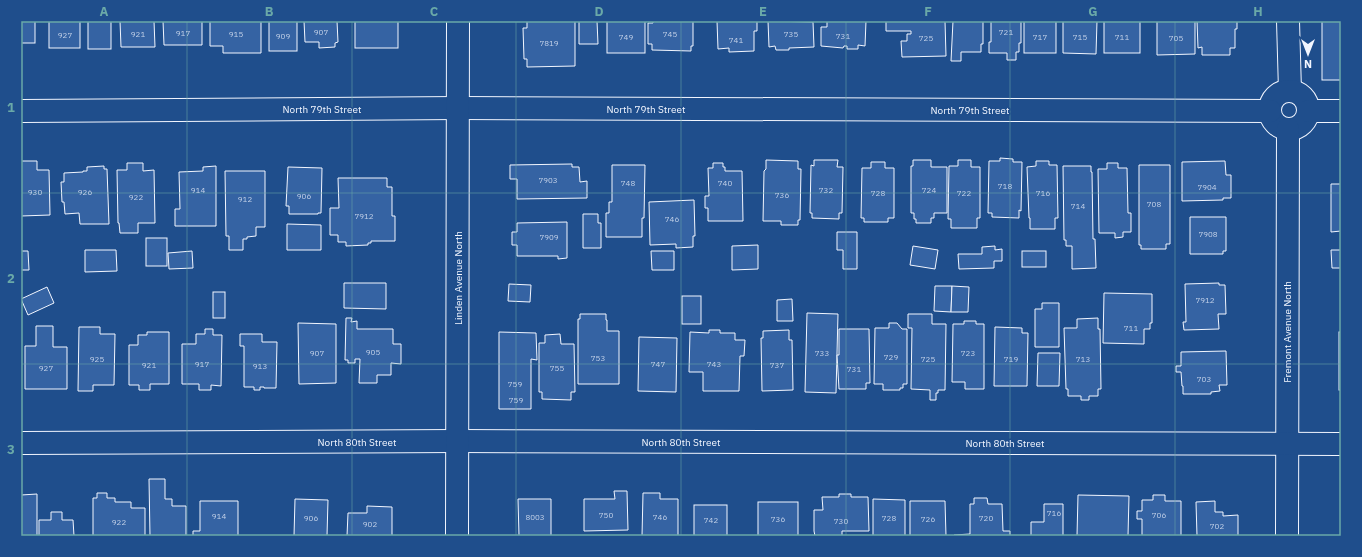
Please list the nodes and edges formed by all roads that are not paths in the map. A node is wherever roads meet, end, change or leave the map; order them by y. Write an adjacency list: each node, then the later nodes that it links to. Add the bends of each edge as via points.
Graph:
1 (458, 21): 4 (street, Linden Avenue North)
2 (1288, 21): 3 (street)
3 (1290, 91): 6 (street, via 1275,96); 7 (street, via 1304,96)
4 (459, 108): 5 (street, North 79th Street); 6 (street, North 79th Street); 10 (street, Linden Avenue North)
5 (21, 111)
6 (1270, 111): 9 (street, via 1273,120)
7 (1309, 111): 8 (street); 9 (street, via 1301,125)
8 (1341, 111)
9 (1288, 129): 12 (street, Fremont Avenue North)
10 (458, 441): 11 (street, North 80th Street); 12 (street, North 80th Street); 14 (street, Linden Avenue North)
11 (21, 443)
12 (1287, 444): 13 (street, North 80th Street); 15 (street, Fremont Avenue North)
13 (1341, 444)
14 (457, 536)
15 (1287, 536)

